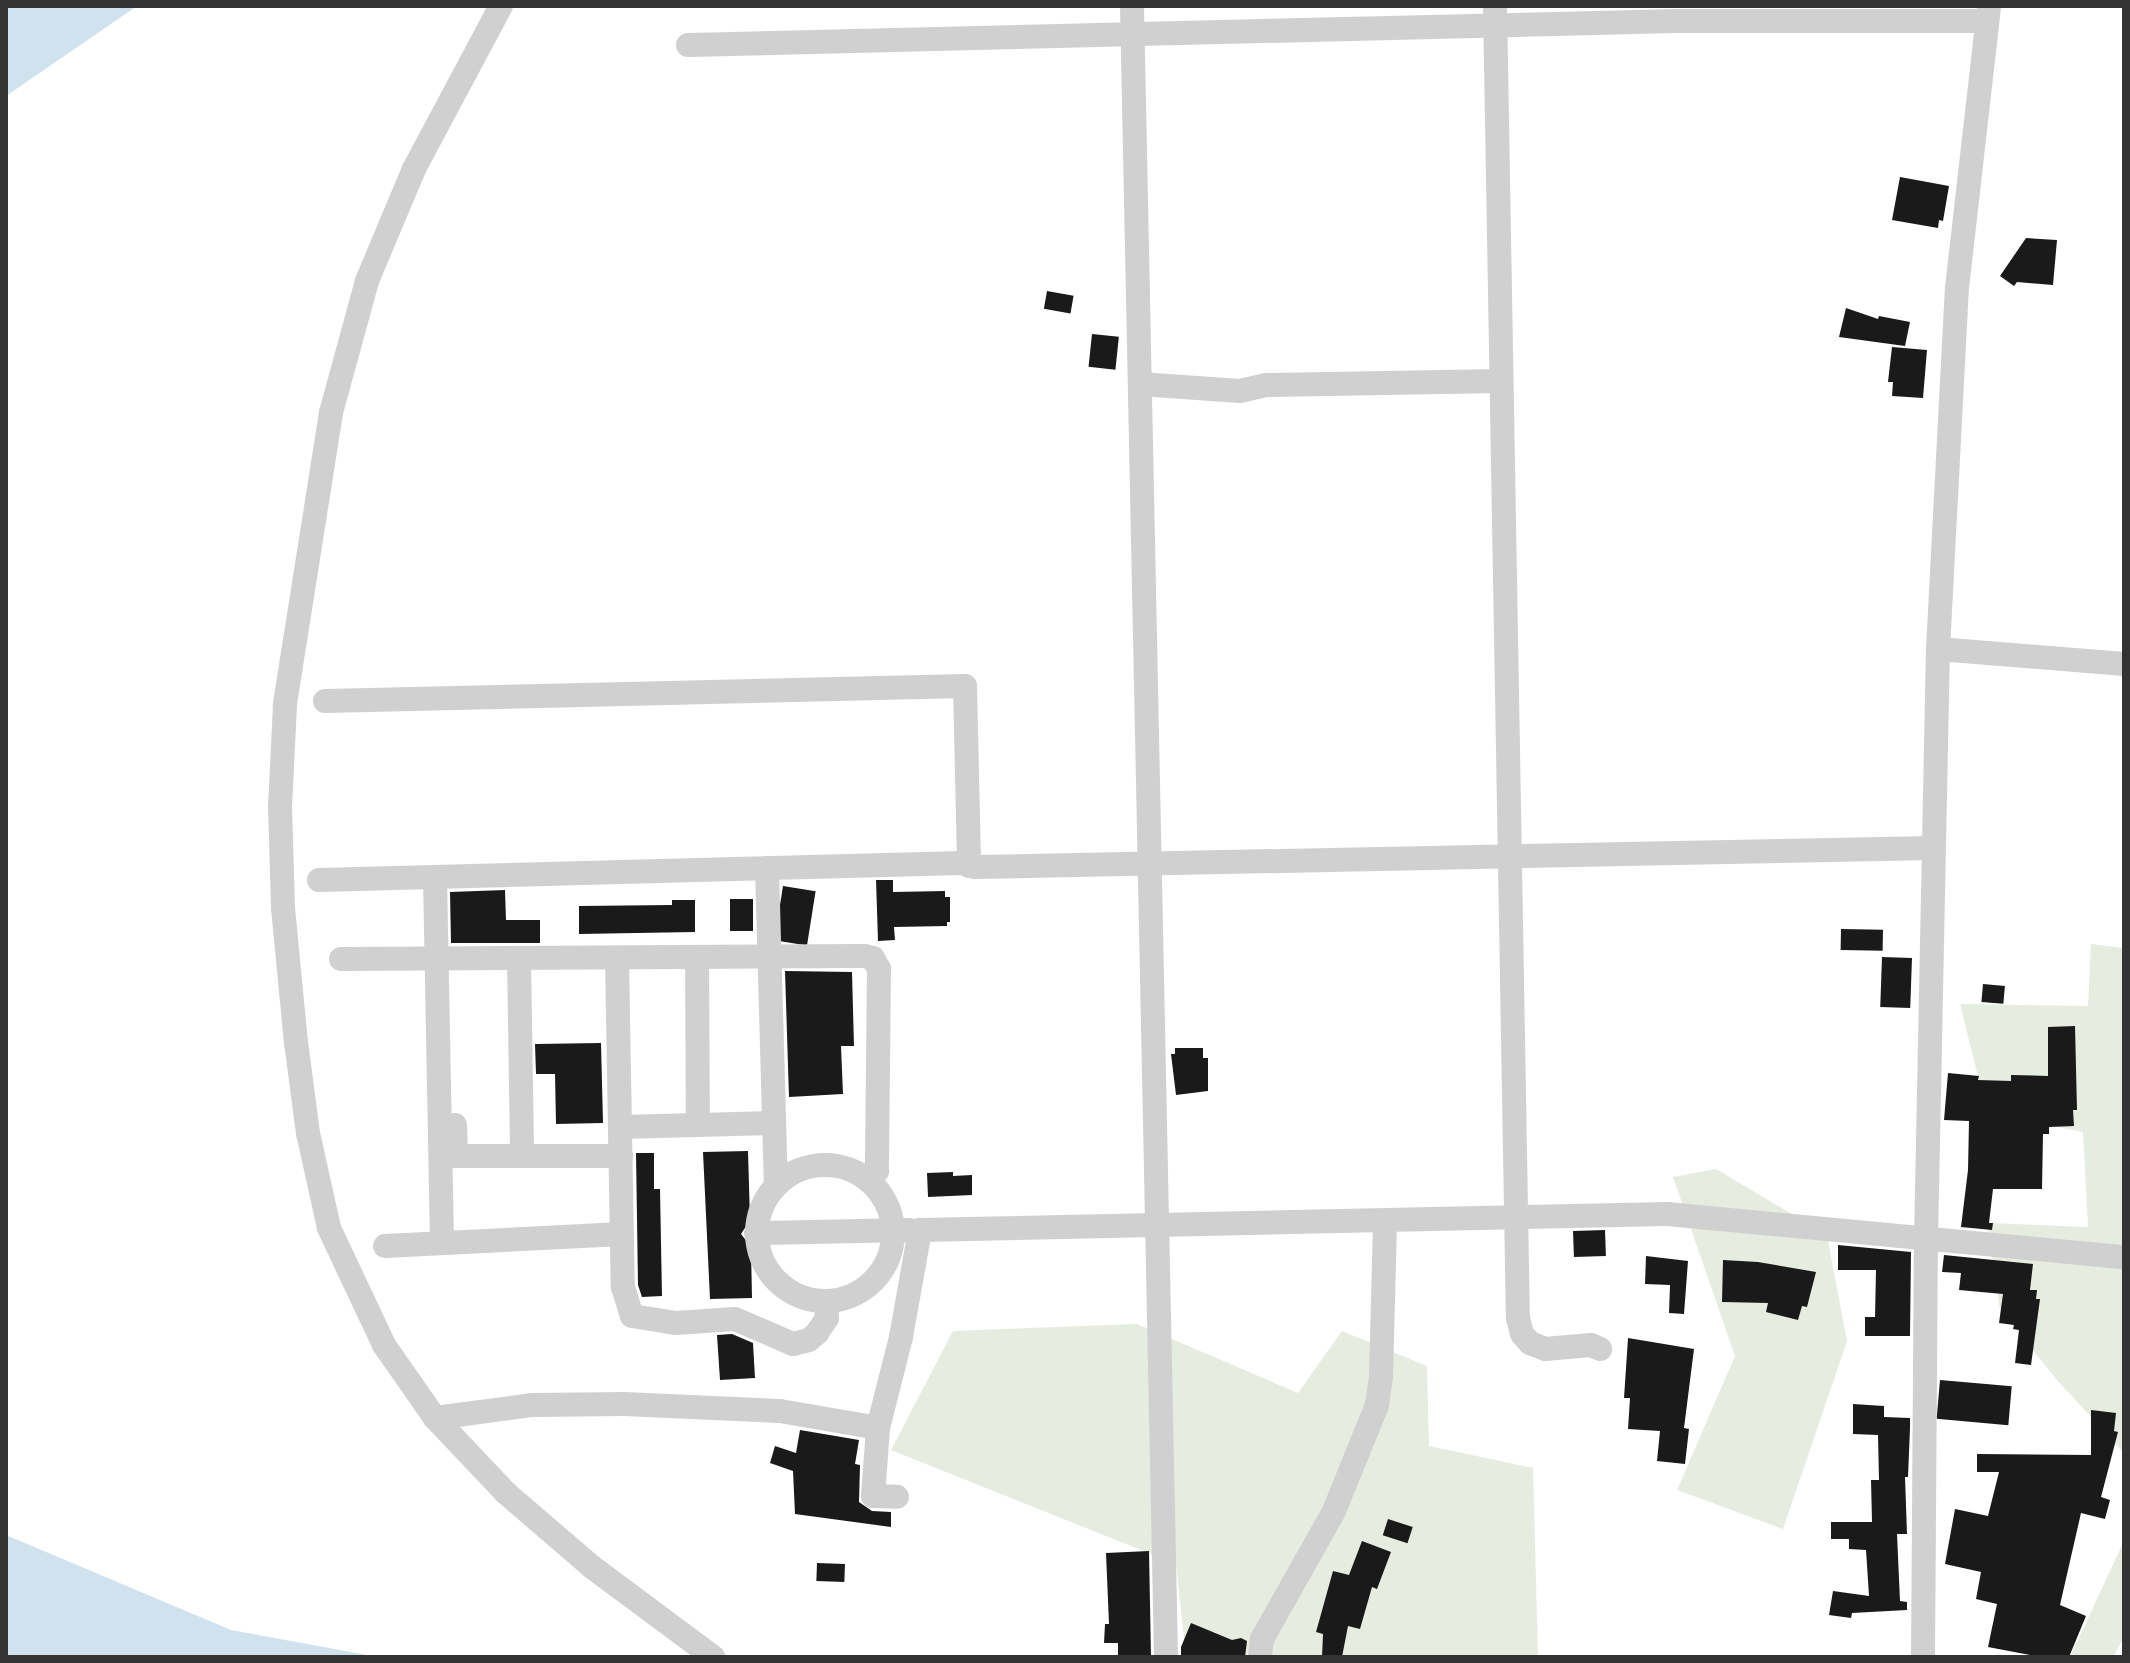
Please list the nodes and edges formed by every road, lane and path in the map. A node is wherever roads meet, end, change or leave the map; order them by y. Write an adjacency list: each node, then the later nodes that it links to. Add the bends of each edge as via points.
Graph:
1 (501, 6): 46 (street, via 414,169 367,281 331,413 285,705 284,943 308,1133 329,1228 384,1345)
2 (1132, 6): 6 (street)
3 (1988, 13): 4 (street); 10 (street, via 1957,288)
4 (1676, 14): 5 (street)
5 (1495, 16): 6 (street); 8 (street)
6 (1132, 35): 7 (street); 9 (street)
7 (688, 45)
8 (1501, 381): 9 (street, via 1267,385 1240,391); 14 (street)
9 (1140, 384): 15 (street)
10 (1938, 649): 11 (street); 13 (street)
11 (2124, 664)
12 (325, 701): 16 (street, via 965,686)
13 (1934, 848): 14 (street); 40 (street)
14 (1509, 857): 15 (street); 33 (street)
15 (1151, 863): 16 (street); 35 (street)
16 (969, 866): 17 (street)
17 (767, 868): 18 (street); 21 (street)
18 (435, 877): 19 (street); 25 (street)
19 (319, 880)
20 (697, 957): 21 (street); 22 (street); 27 (street)
21 (768, 957): 26 (street); 31 (street, via 864,956 878,963 877,1171)
22 (617, 958): 24 (street); 28 (street)
23 (341, 959): 25 (street)
24 (519, 959): 25 (street); 29 (street)
25 (444, 960): 29 (street, via 456,1156); 41 (street)
26 (773, 1123): 27 (street); 32 (street)
27 (698, 1125): 28 (street)
28 (621, 1127): 30 (street)
29 (522, 1156): 30 (street)
30 (621, 1156): 39 (street)
31 (869, 1181): 32 (street, via 842,1167 812,1165); 36 (street, via 886,1203)
32 (776, 1184): 38 (street, via 765,1199)
33 (1516, 1218): 34 (street); 40 (street, via 1683,1215); 45 (street, via 1522,1334 1545,1349)
34 (1385, 1222): 35 (street); 51 (street, via 1377,1405 1334,1511 1262,1639)
35 (1157, 1226): 37 (street); 50 (street)
36 (893, 1230): 37 (street); 38 (street); 44 (street, via 889,1257 875,1280 853,1296)
37 (920, 1230): 47 (street)
38 (756, 1233): 44 (street, via 759,1255 785,1290)
39 (622, 1234): 41 (street); 44 (street, via 623,1287 632,1316 676,1323 735,1319 793,1344 817,1333 827,1318)
40 (1926, 1240): 43 (street); 52 (street)
41 (442, 1241): 42 (street)
42 (385, 1246)
43 (2124, 1257)
44 (826, 1302)
45 (1600, 1349)
46 (435, 1418): 47 (street, via 533,1405 624,1404 780,1411); 49 (street, via 538,1521)
47 (878, 1428): 48 (street, via 873,1496)
48 (897, 1497)
49 (713, 1657)
50 (1166, 1657)
51 (1260, 1657)
52 (1923, 1657)

